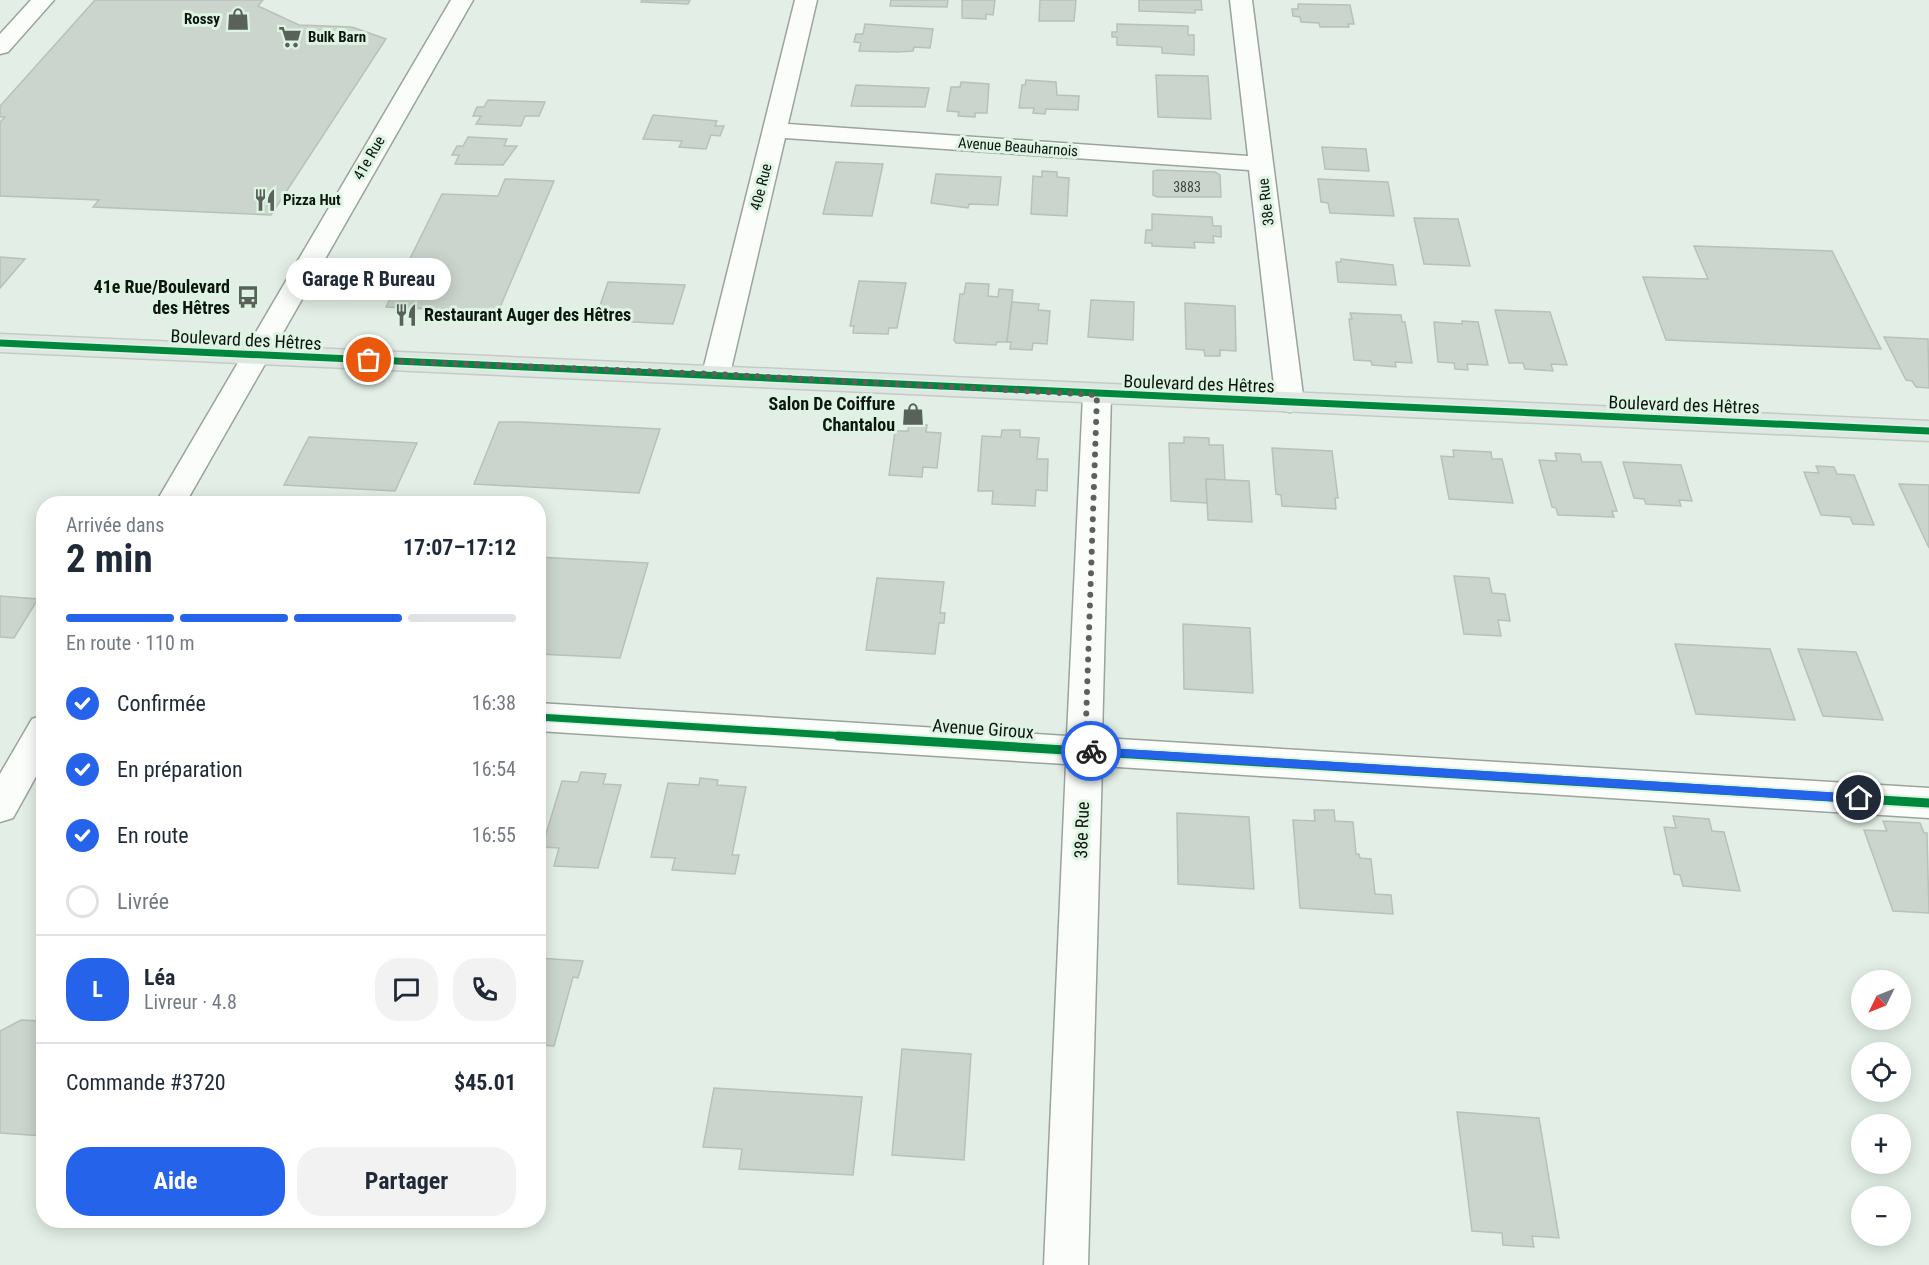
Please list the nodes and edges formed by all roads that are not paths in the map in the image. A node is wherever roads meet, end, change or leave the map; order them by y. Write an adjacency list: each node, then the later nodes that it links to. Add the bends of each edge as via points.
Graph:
1 (43, 0): 5 (street)
2 (462, 0): 9 (street, 41e Rue)
3 (806, 0): 6 (street, 40e Rue)
4 (1241, 0): 7 (street, 38e Rue)
5 (0, 47)
6 (775, 130): 7 (street, Avenue Beauharnois); 10 (street, 40e Rue)
7 (1261, 164): 12 (street, 38e Rue)
8 (0, 343): 9 (main road, Boulevard des Hêtres)
9 (254, 356): 10 (main road, Boulevard des Hêtres); 14 (street, 41e Rue)
10 (716, 374): 11 (main road, Boulevard des Hêtres)
11 (1097, 395): 12 (main road, Boulevard des Hêtres); 17 (street, 38e Rue)
12 (1290, 403): 13 (main road, Boulevard des Hêtres)
13 (1929, 431)
14 (175, 496)
15 (546, 717): 17 (street, Avenue Giroux)
16 (36, 743): 19 (street)
17 (1085, 751): 18 (street, Avenue Giroux); 20 (street, 38e Rue)
18 (1929, 803)
19 (0, 807)
20 (1066, 1265)

